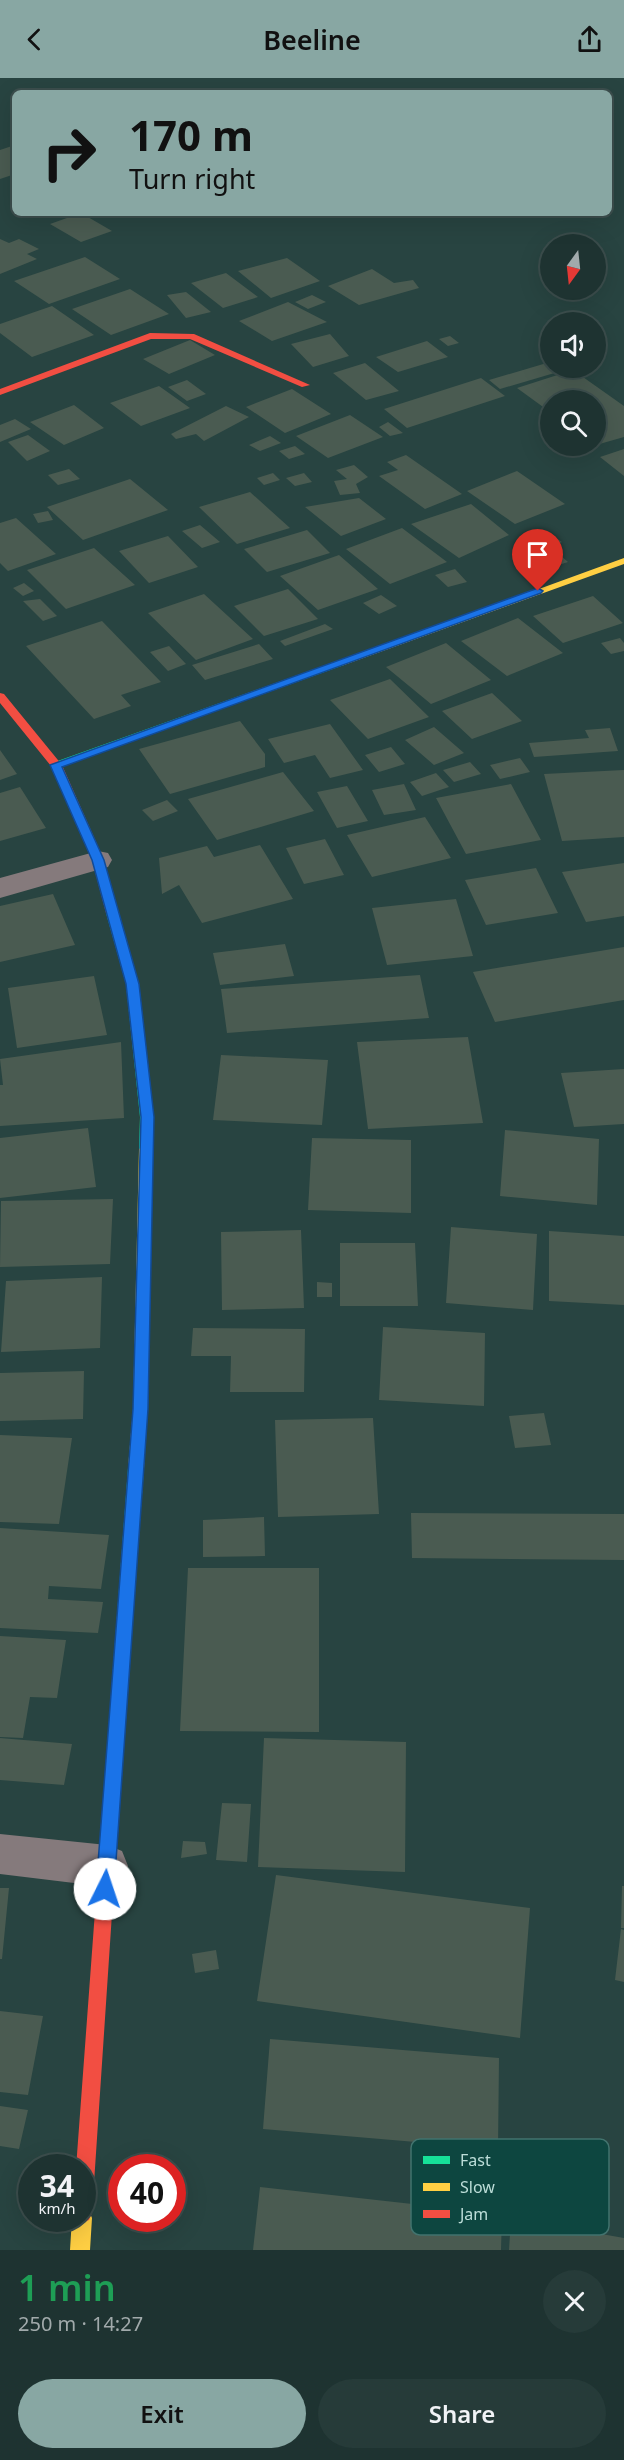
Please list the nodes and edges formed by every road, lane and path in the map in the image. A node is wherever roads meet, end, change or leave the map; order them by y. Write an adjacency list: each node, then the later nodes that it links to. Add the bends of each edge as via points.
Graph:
1 (304, 385): 2 (street, via 191,336 150,336)
2 (0, 392)
3 (624, 561): 5 (street)
4 (0, 696): 5 (street)
5 (56, 765): 6 (street)
6 (98, 860): 7 (street); 9 (street, via 132,984 147,1117 140,1409)
7 (0, 888)
8 (0, 1854): 9 (street)
9 (107, 1866): 10 (street)
10 (86, 2154)
11 (81, 2232): 12 (street)
12 (80, 2250)

